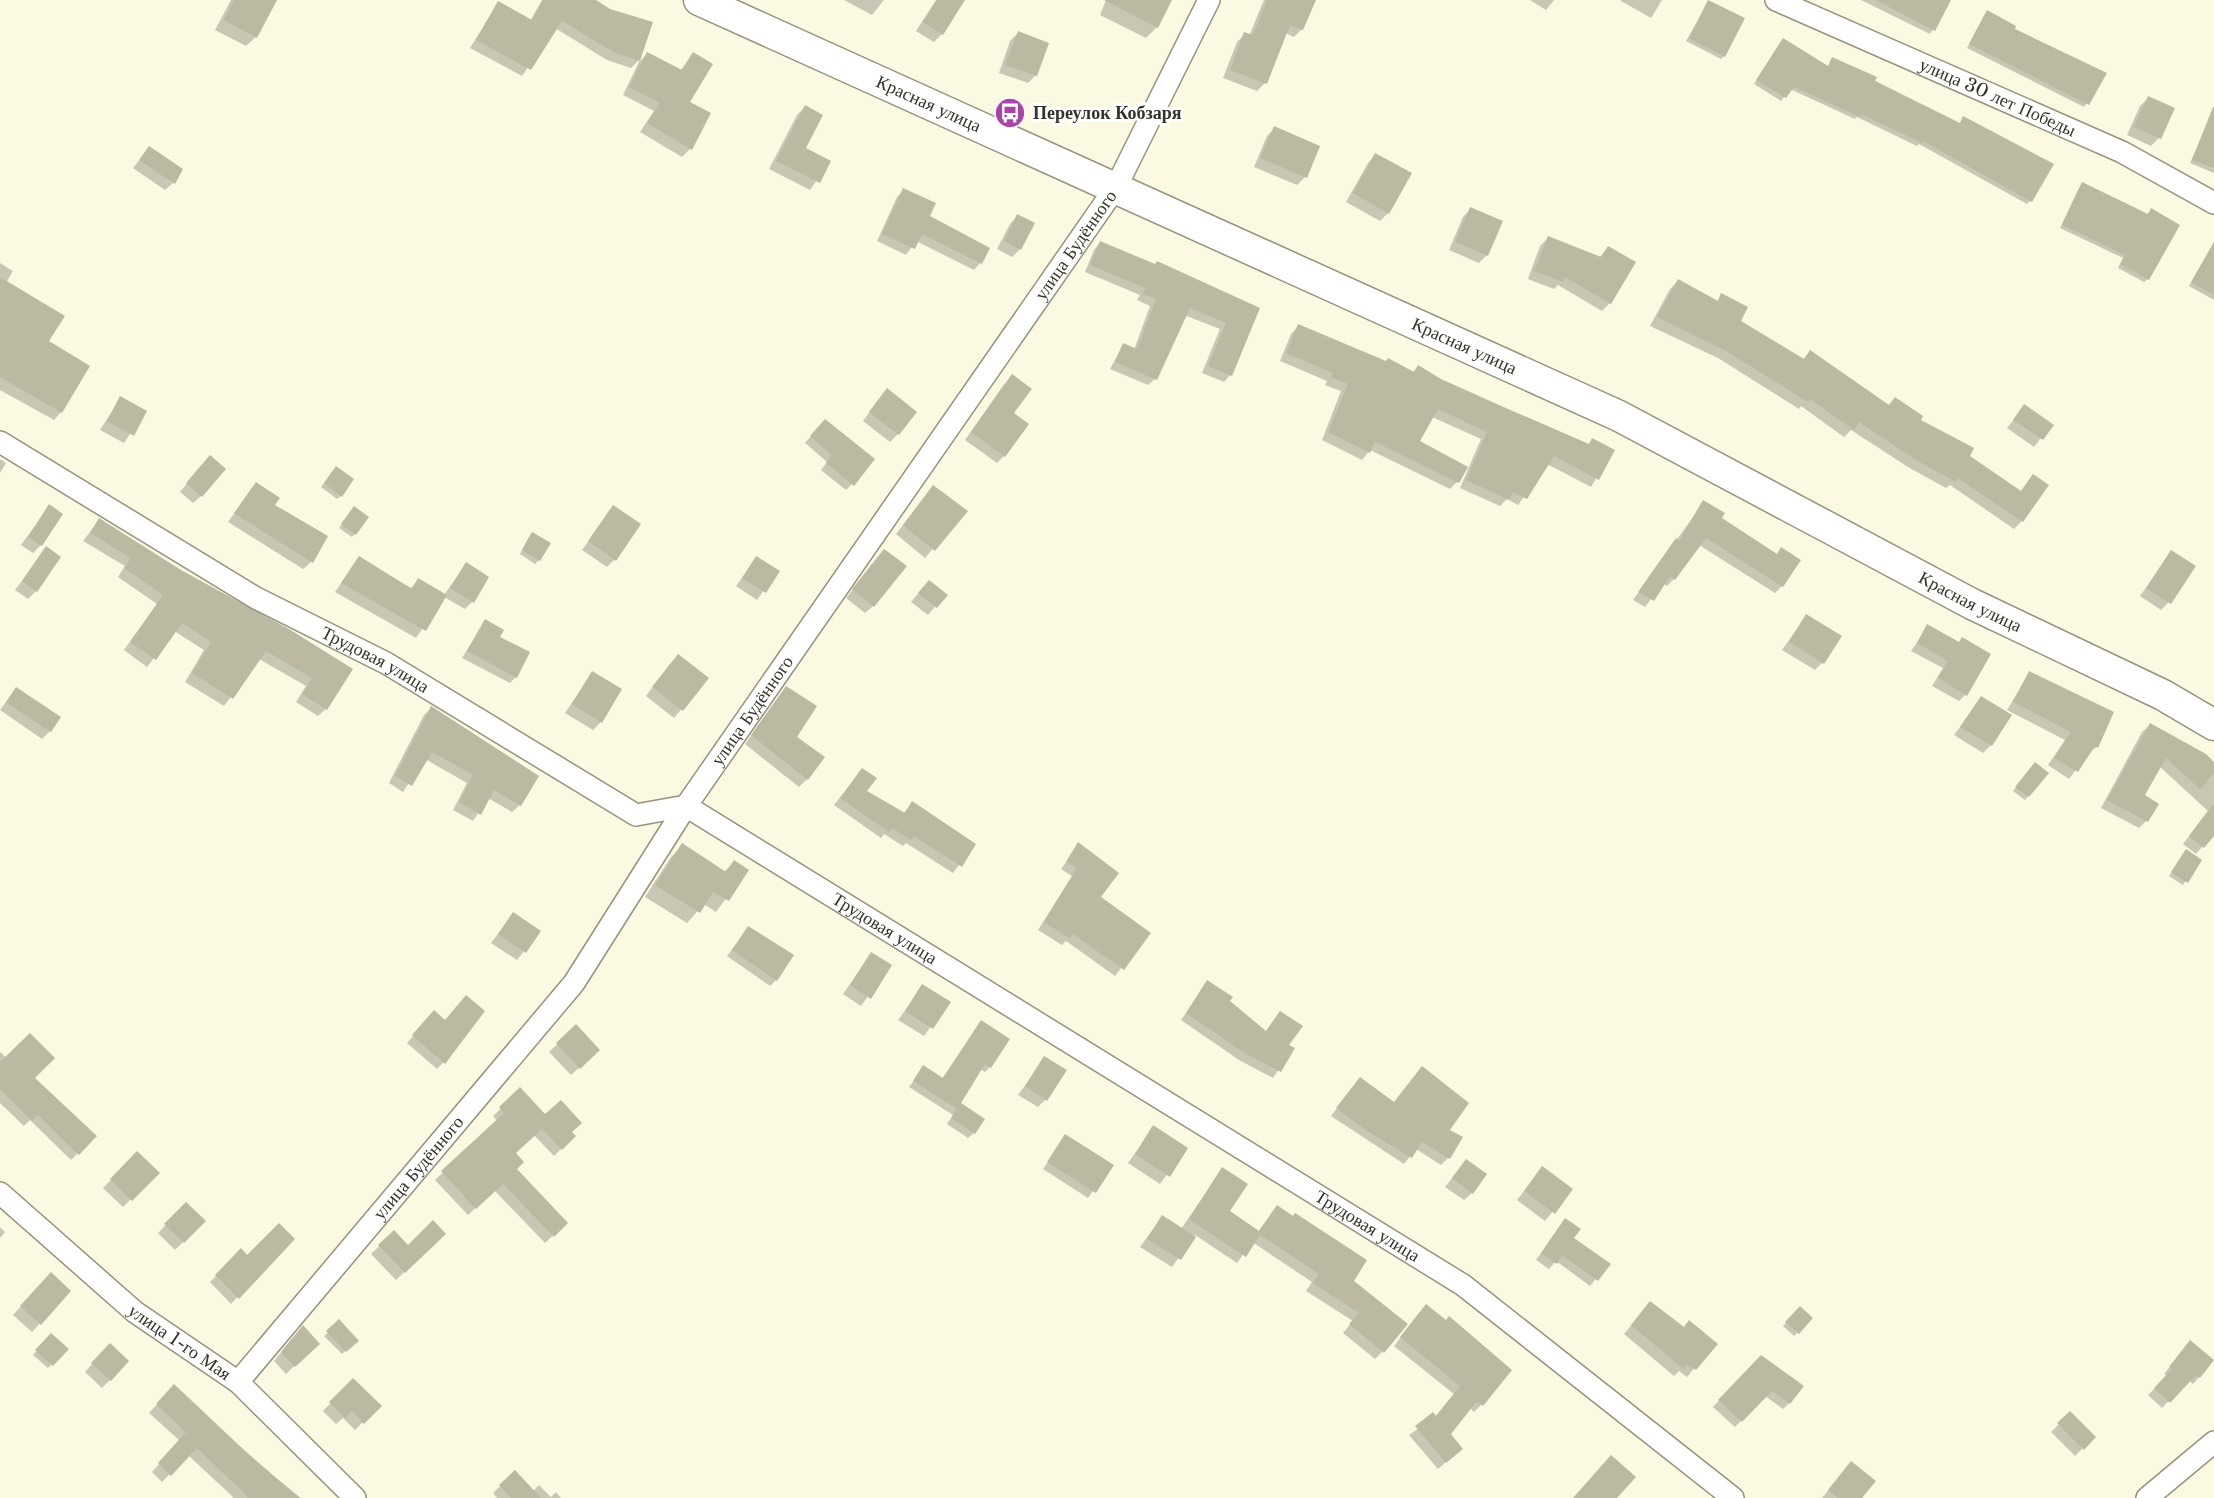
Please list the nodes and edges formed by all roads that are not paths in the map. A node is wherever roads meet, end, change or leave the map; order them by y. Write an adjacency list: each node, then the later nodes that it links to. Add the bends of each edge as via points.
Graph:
1 (699, 0): 4 (main road, Красная улица)
2 (1209, 0): 4 (street, улица Будённого)
3 (1776, 0): 5 (street, улица 30 лет Победы, via 2122,152)
4 (1116, 187): 7 (main road, Красная улица, via 1619,416 1972,604); 8 (street, улица Будённого)
5 (2214, 203)
6 (0, 442): 8 (street, Трудовая улица, via 256,597 386,663 636,815)
7 (2214, 724)
8 (686, 806): 10 (street, улица Будённого, via 575,983); 13 (street, Трудовая улица, via 1463,1285)
9 (0, 1193): 10 (street, улица 1-го Мая, via 135,1312)
10 (238, 1382): 12 (street, улица 1-го Мая)
11 (2214, 1442): 14 (street)
12 (355, 1498)
13 (1732, 1498)
14 (2147, 1498)

